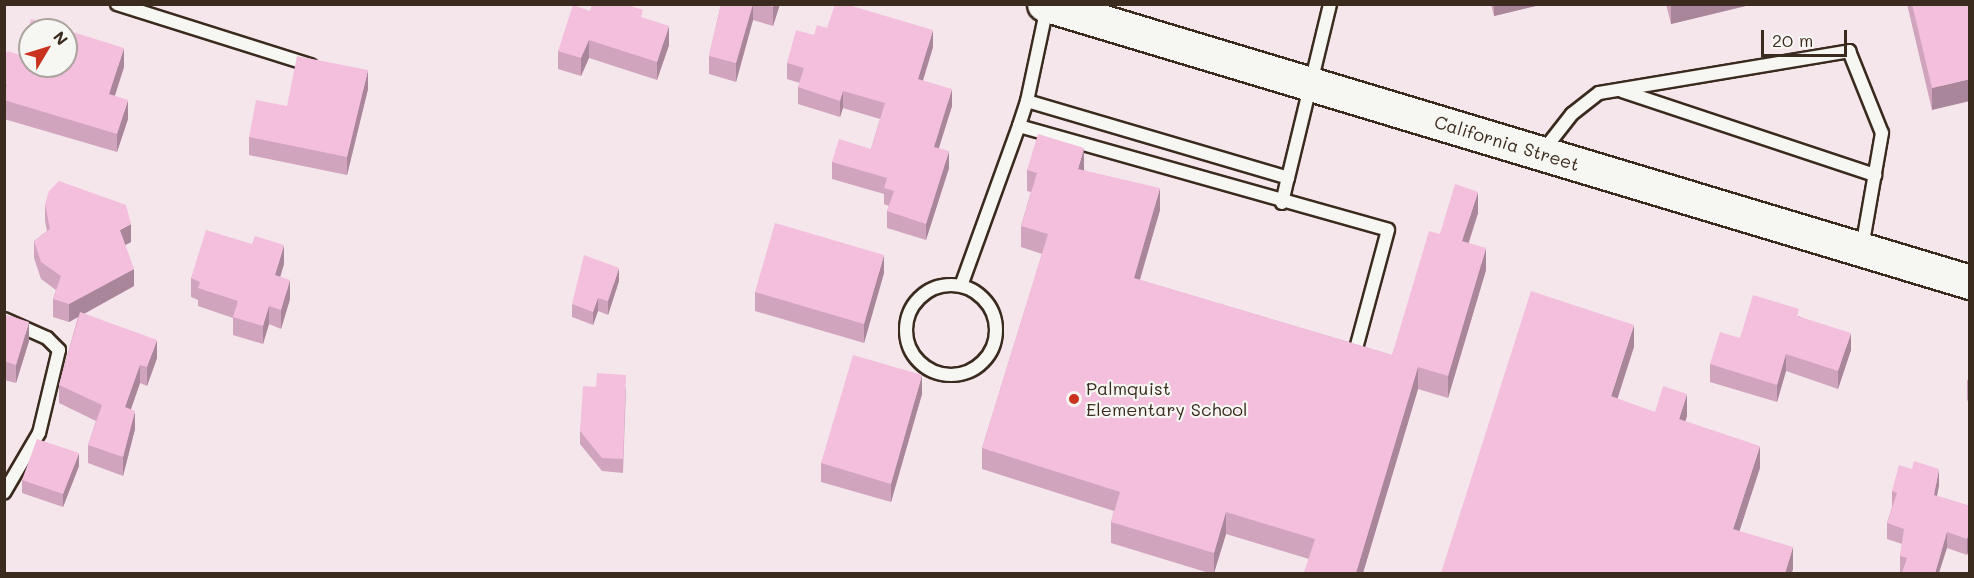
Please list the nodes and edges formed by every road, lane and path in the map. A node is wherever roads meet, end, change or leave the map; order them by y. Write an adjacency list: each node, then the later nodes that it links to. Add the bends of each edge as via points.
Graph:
1 (117, 4): 4 (lane)
2 (1330, 4): 5 (lane)
3 (1046, 5): 5 (main road, California Street); 7 (lane)
4 (330, 71)
5 (1311, 83): 9 (main road, California Street); 11 (lane)
6 (1618, 90): 9 (lane, via 1599,93 1572,114); 10 (lane); 10 (lane, via 1849,51 1882,133)
7 (1027, 101): 8 (lane); 11 (lane)
8 (1019, 126): 12 (lane); 15 (lane)
9 (1541, 154): 13 (main road, California Street)
10 (1875, 175): 13 (lane)
11 (1288, 178): 12 (lane)
12 (1282, 203): 17 (lane, via 1388,230)
13 (1862, 248): 14 (main road, California Street)
14 (1970, 282)
15 (961, 286): 15 (lane, via 925,292 906,324 912,353 922,365 950,375 978,366 995,341 993,313 986,300)
16 (4, 319): 18 (lane, via 47,338 59,350 39,433)
17 (1356, 349)
18 (4, 492)

